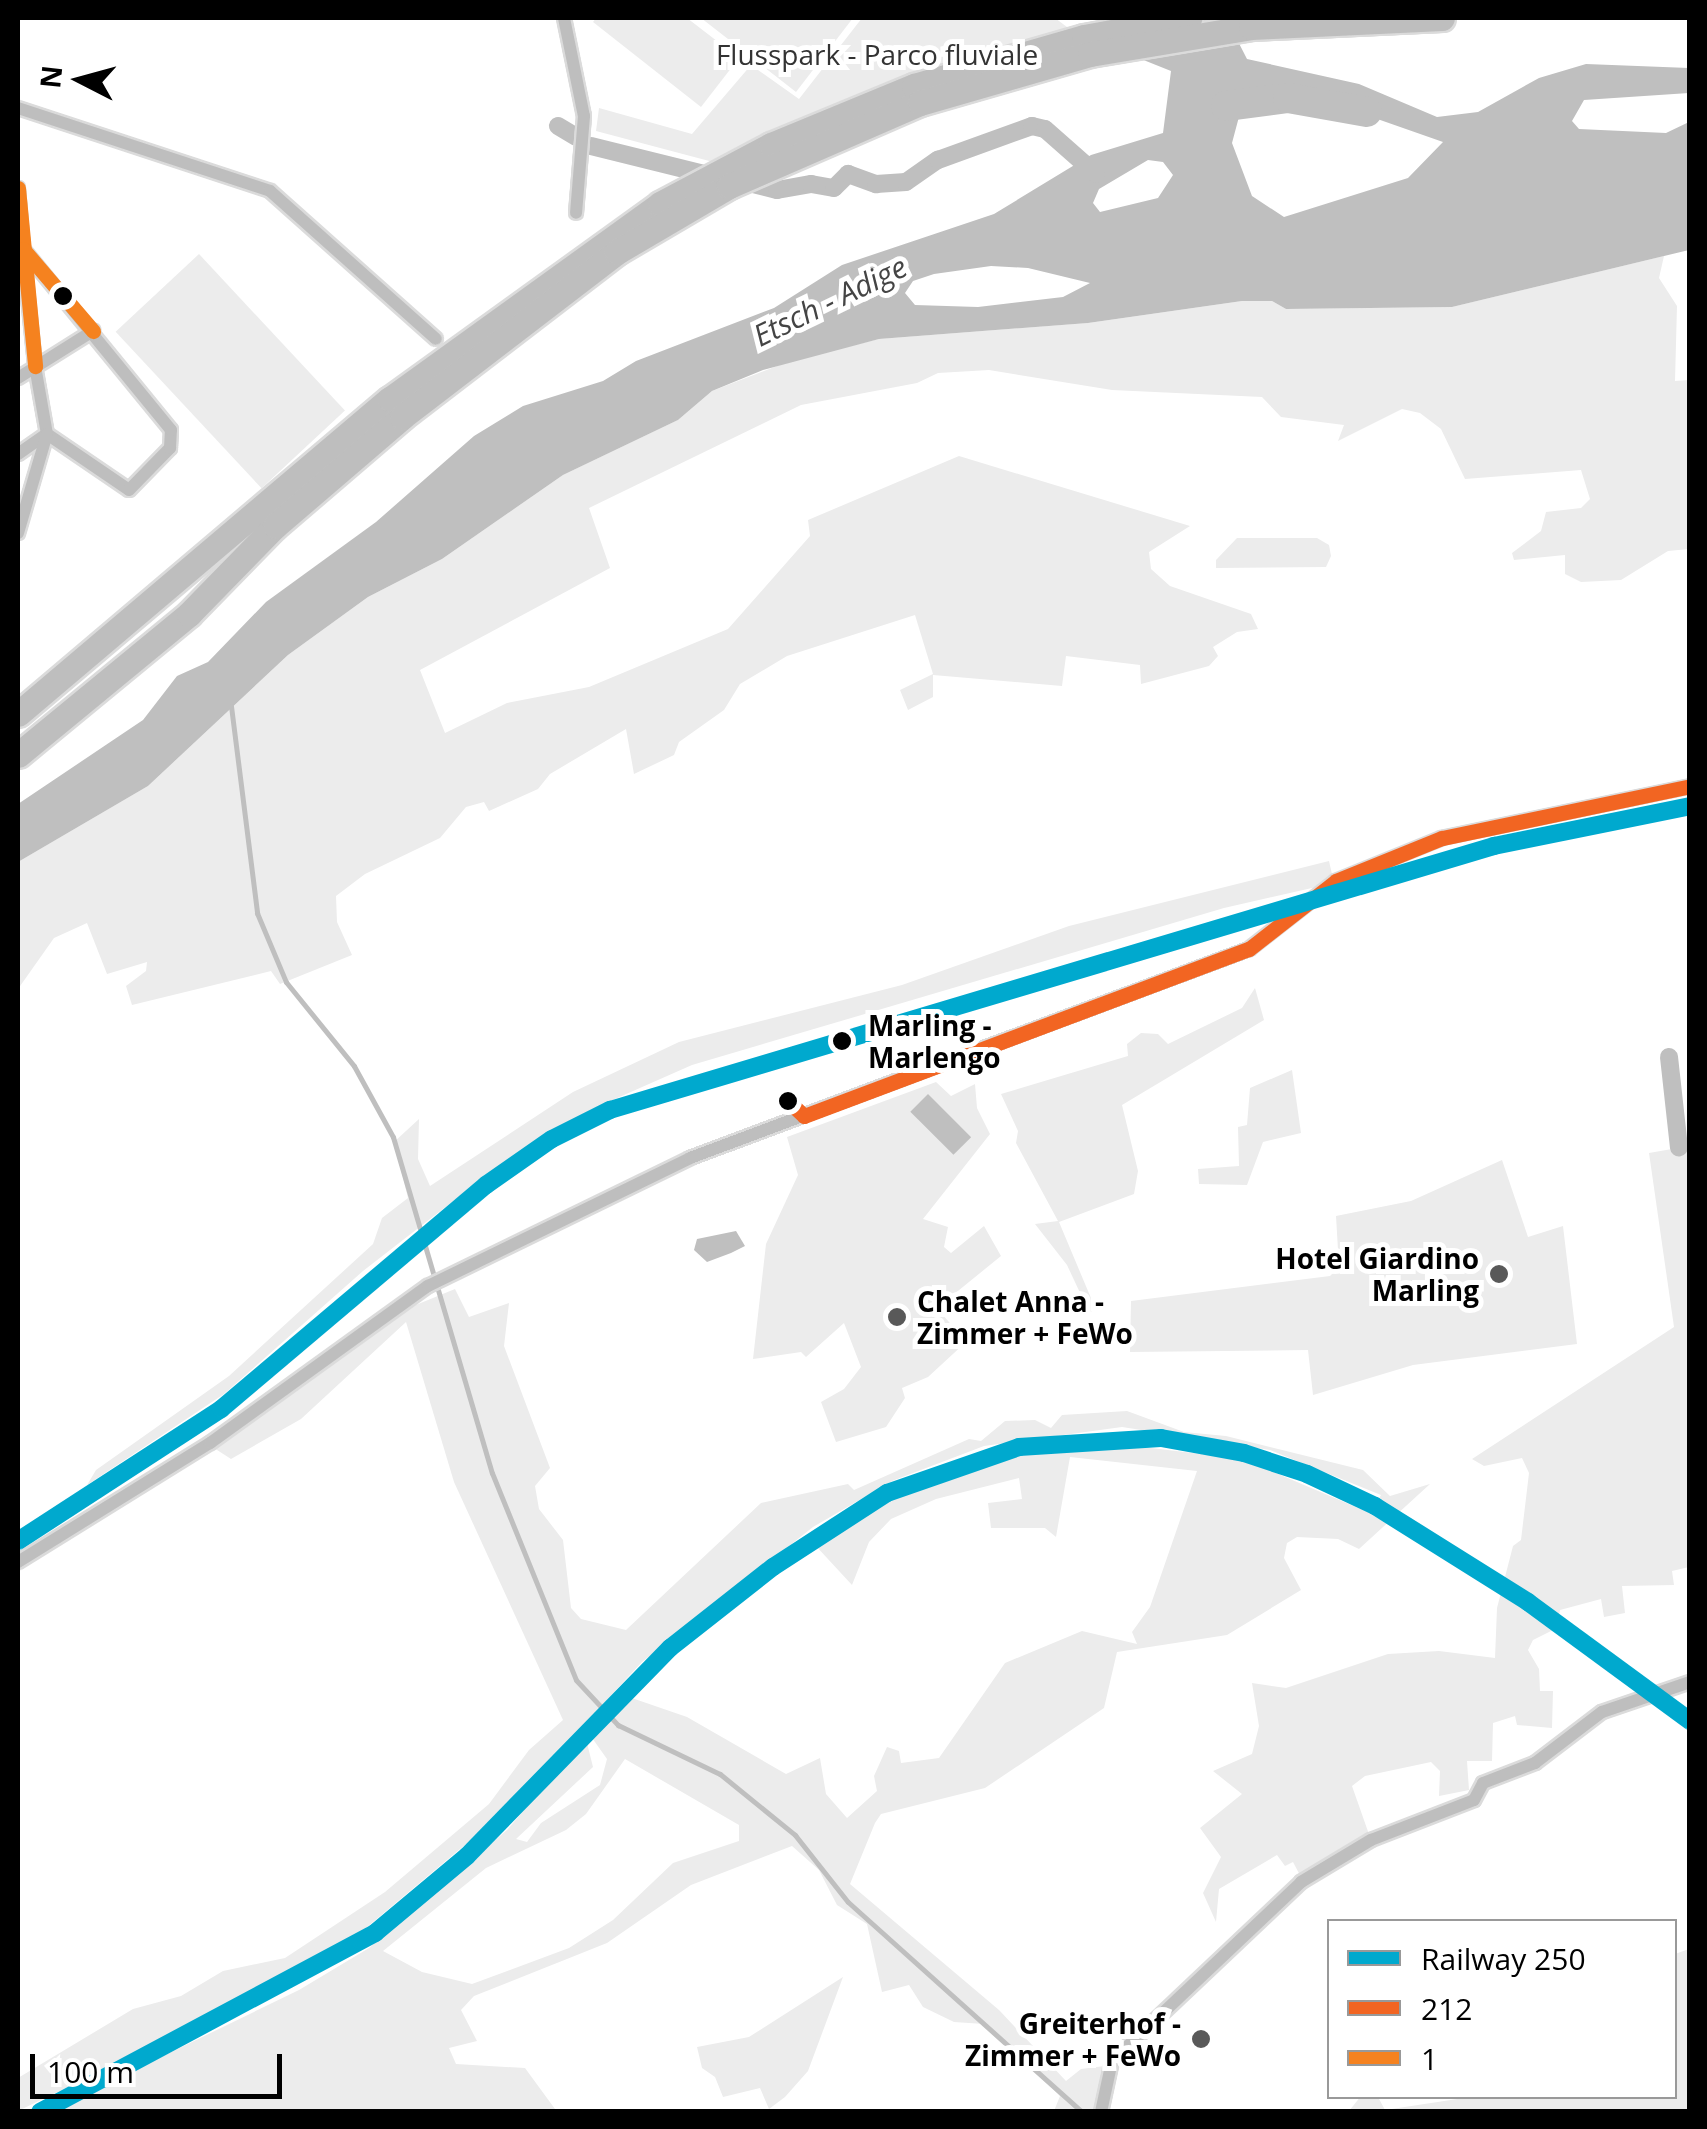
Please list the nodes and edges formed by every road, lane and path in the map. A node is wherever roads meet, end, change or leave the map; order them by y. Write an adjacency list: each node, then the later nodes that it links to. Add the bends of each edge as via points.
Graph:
1 (564, 18): 7 (street, via 584,116)
2 (1188, 18): 8 (highway, via 1084,37 844,114 720,171)
3 (1442, 18): 8 (highway, via 1251,28 1090,54 920,103)
4 (18, 108): 11 (street, via 270,191)
5 (18, 188): 6 (street)
6 (18, 207): 9 (street)
7 (576, 213)
8 (612, 244): 17 (highway, via 390,399); 18 (highway, via 275,526 189,614)
9 (23, 249): 10 (street); 12 (street)
10 (94, 331): 12 (street); 14 (street, via 171,430 170,448 129,490)
11 (436, 339)
12 (35, 366): 13 (street); 14 (street)
13 (18, 378)
14 (47, 434): 15 (street); 16 (street)
15 (18, 454)
16 (18, 533)
17 (18, 714)
18 (18, 755)
19 (1690, 786): 20 (street, via 1470,830 1352,872 1249,949 690,1158 428,1286 210,1442)
20 (18, 1562)
21 (1690, 1682): 22 (street, via 1602,1712 1535,1763 1484,1783 1474,1800 1372,1840 1301,1882 1112,2060)
22 (1101, 2112)

